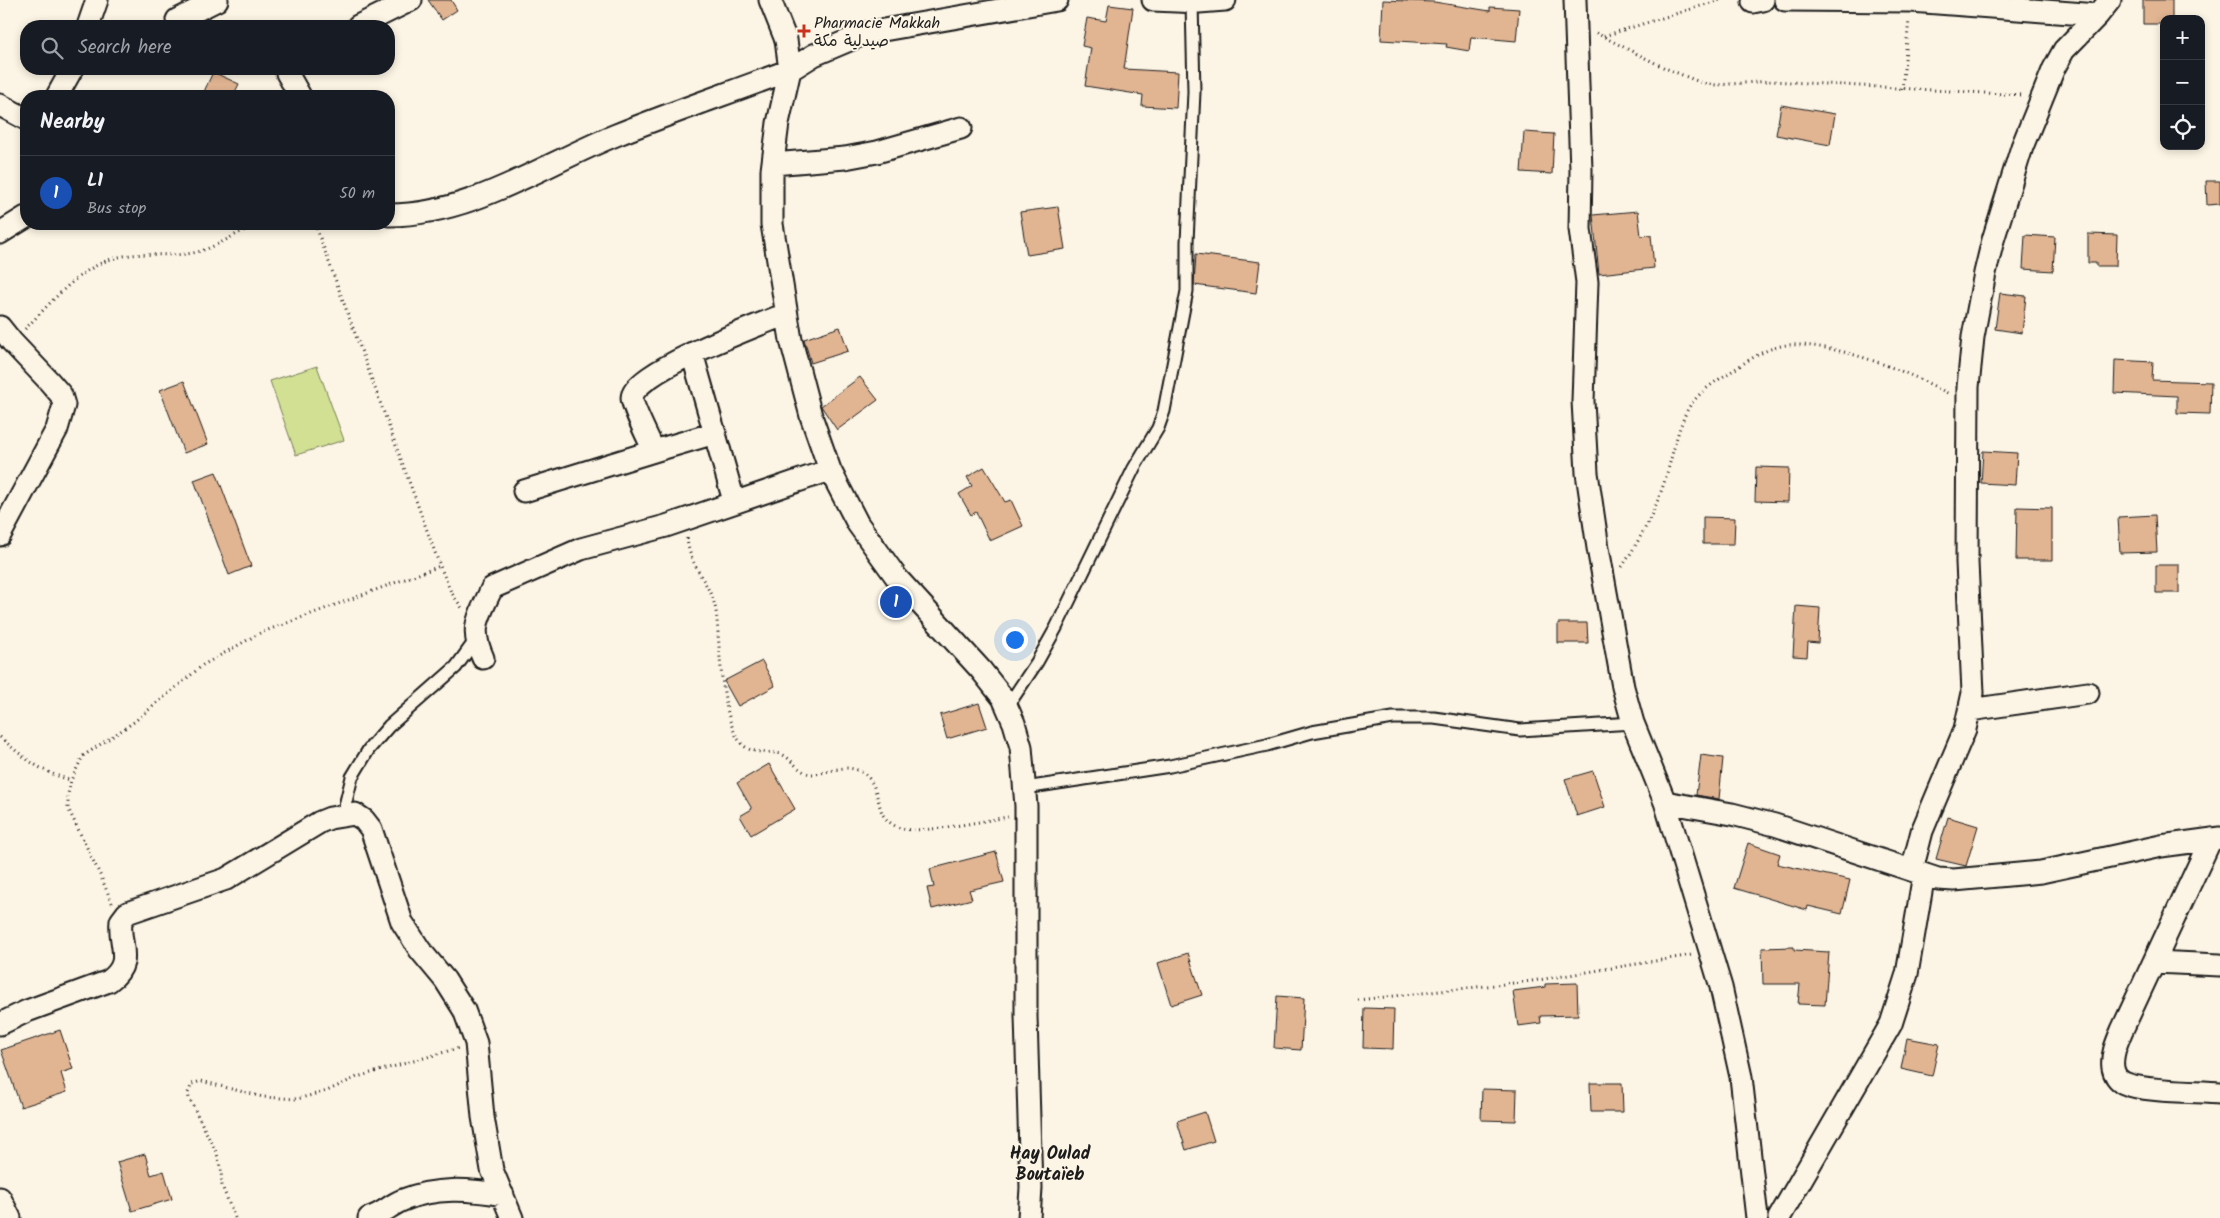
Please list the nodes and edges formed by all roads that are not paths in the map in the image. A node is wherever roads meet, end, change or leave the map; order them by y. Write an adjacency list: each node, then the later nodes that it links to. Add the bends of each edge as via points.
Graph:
1 (97, 0): 13 (street)
2 (217, 0): 12 (street)
3 (411, 0): 14 (street)
4 (770, 0): 15 (street, via 786,40)
5 (1057, 0): 15 (street, via 866,33 814,55)
6 (1153, 0): 10 (street)
7 (1225, 0): 10 (street)
8 (1575, 0): 40 (street, via 1580,228 1587,282 1584,420 1587,473 1623,687)
9 (1785, 0): 11 (street)
10 (1192, 2): 38 (lane, via 1194,92 1187,290 1164,411 1056,628)
11 (2104, 8): 39 (street, via 2064,50 2022,147 1993,240 1973,337 1967,403 1967,562 1973,693)
12 (176, 16)
13 (90, 20)
14 (370, 20)
15 (790, 70): 23 (street); 24 (street, via 616,135 479,198 452,207)
16 (70, 75): 18 (street)
17 (287, 75): 19 (street)
18 (61, 90)
19 (296, 90)
20 (0, 106): 21 (street)
21 (20, 116)
22 (961, 128): 23 (street, via 869,154)
23 (773, 164): 27 (street, via 772,224)
24 (395, 214)
25 (20, 220): 26 (street)
26 (0, 233)
27 (786, 314): 29 (street); 32 (street, via 810,416)
28 (4, 340): 35 (street, via 48,380 64,405 57,429)
29 (692, 353): 30 (street); 31 (street, via 642,380 635,389 632,398)
30 (715, 433): 31 (street); 34 (street)
31 (654, 451): 33 (street)
32 (830, 470): 34 (street); 38 (street, via 858,524 897,578 981,670)
33 (524, 491)
34 (734, 501): 36 (street, via 698,516 581,549 492,588)
35 (0, 535)
36 (478, 640): 43 (lane, via 456,667 388,726 369,748 352,777)
37 (2088, 693): 39 (street)
38 (1007, 707): 41 (street, via 1021,747)
39 (1970, 710): 45 (street, via 1922,831)
40 (1633, 723): 41 (lane, via 1520,730 1434,718 1393,718 1312,732 1170,766); 42 (street)
41 (1025, 788): 55 (street)
42 (1665, 802): 45 (street, via 1775,825); 56 (street, via 1721,987 1741,1077)
43 (343, 814): 48 (street, via 320,822 226,879 127,913 120,927 124,955 118,974 109,981 26,1011); 50 (street, via 354,814 371,829 402,922 464,1010 476,1043 492,1170)
44 (2216, 838): 45 (street, via 2161,846 2041,872 1954,880); 46 (street)
45 (1918, 872): 57 (street, via 1907,974 1891,1024)
46 (2154, 962): 47 (street); 49 (street, via 2114,1053 2113,1068 2117,1078 2136,1087)
47 (2220, 966)
48 (0, 1024)
49 (2220, 1093)
50 (503, 1195): 53 (street, via 470,1190 431,1192 401,1200 385,1212); 54 (street)
51 (0, 1198): 52 (street)
52 (10, 1218)
53 (369, 1218)
54 (512, 1218)
55 (1029, 1218)
56 (1757, 1218)
57 (1779, 1218)

